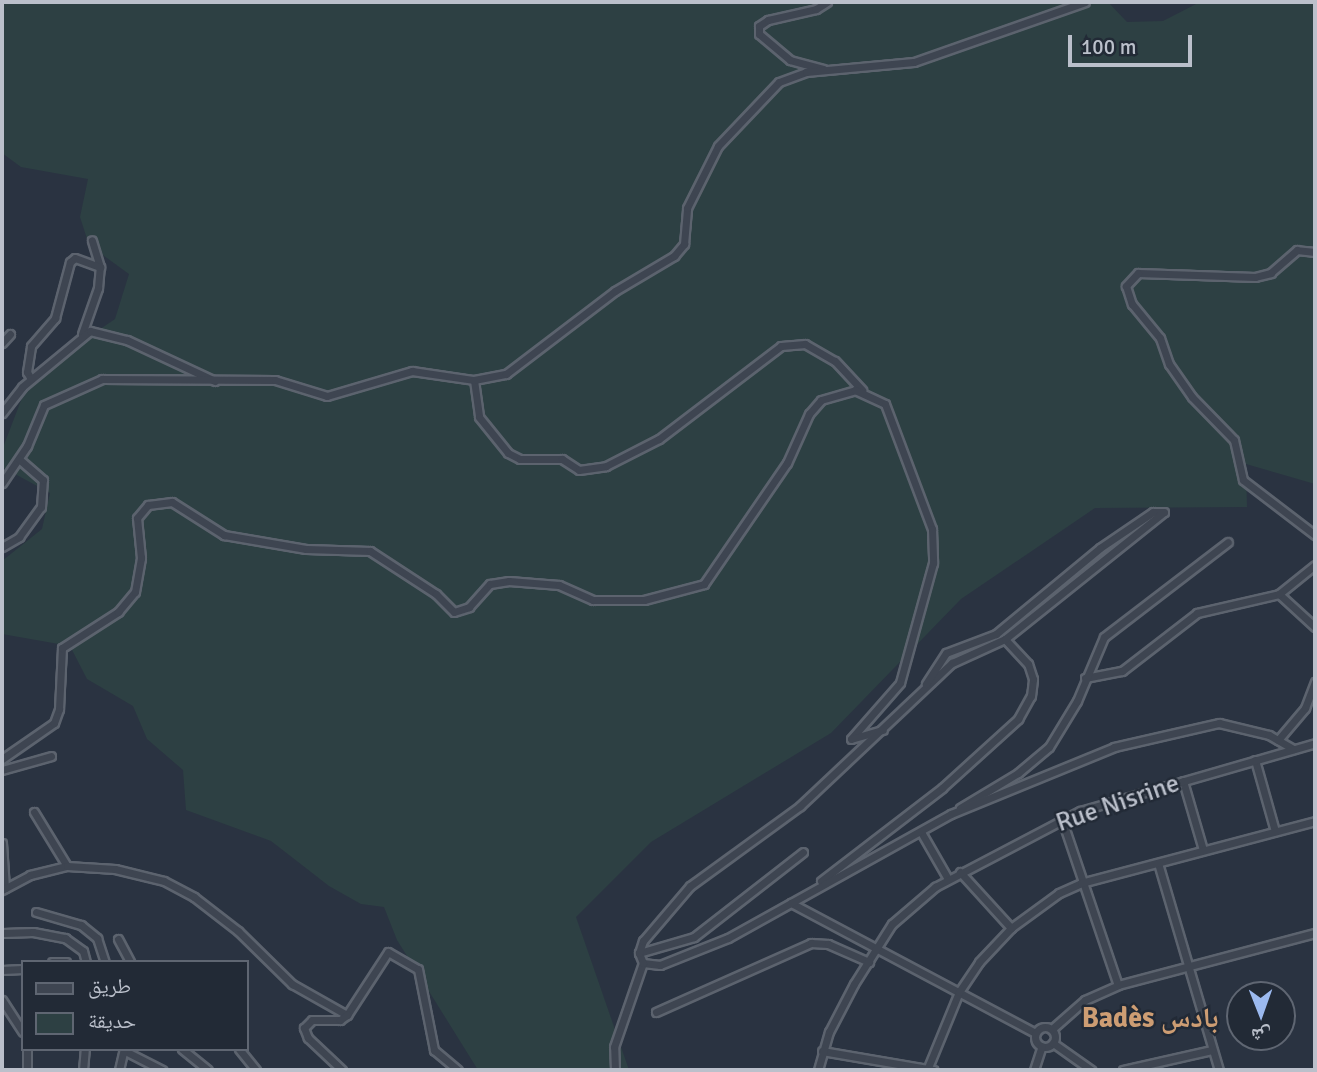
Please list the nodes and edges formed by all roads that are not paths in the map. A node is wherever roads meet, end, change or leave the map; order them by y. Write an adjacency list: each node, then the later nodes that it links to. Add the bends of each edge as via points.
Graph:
1 (827, 2): 3 (street, via 768,20 759,26 758,34 790,60)
2 (1085, 2): 3 (street, via 914,62)
3 (827, 71): 11 (street, via 779,82 718,146 687,208 684,244 674,256 615,291 506,374)
4 (92, 240): 6 (street)
5 (1315, 252): 17 (street, via 1297,250 1271,273 1255,277 1138,274 1125,286 1192,397 1234,440 1243,480)
6 (100, 267): 8 (street); 10 (street, via 75,258 70,262 55,318 31,346 27,359)
7 (10, 334): 9 (street)
8 (82, 334): 10 (street); 12 (street, via 90,331 127,340)
9 (2, 343)
10 (31, 379): 14 (street)
11 (474, 380): 12 (street, via 412,371 327,396 275,380); 13 (street, via 479,416 508,453 520,459 562,459 579,470 606,466 659,439 781,346 805,344 835,361)
12 (219, 383): 15 (street, via 158,376 102,379 44,405)
13 (862, 390): 27 (street, via 886,404 932,529 933,563 900,683 851,739); 32 (street, via 839,391 808,414 787,463 704,584 644,600 593,600 559,585 509,581 490,584 468,607 454,612 436,594 370,551 306,549 224,535 172,502 148,505 137,518 141,558 135,592 118,612 60,651 59,709 54,723)
14 (2, 413)
15 (19, 458): 16 (street); 19 (street, via 43,480 41,507 19,537)
16 (2, 483)
17 (1315, 535)
18 (1228, 542): 24 (street, via 1110,631 1096,648)
19 (2, 547)
20 (1315, 565): 21 (street)
21 (1279, 594): 22 (street); 24 (street, via 1197,613 1122,671)
22 (1315, 627)
23 (1005, 639): 26 (street, via 961,657); 26 (street, via 1164,512 1153,512 1100,548 996,634 946,653); 51 (street, via 1028,664 1033,679 1031,696 1018,719 942,788)
24 (1085, 678): 37 (street, via 1049,747 1018,774)
25 (1315, 682): 28 (street, via 1305,708)
26 (926, 684): 27 (street)
27 (883, 730): 59 (street, via 800,806 690,886 643,941)
28 (1278, 740): 30 (street); 37 (street, via 1233,725 1183,728 1114,747)
29 (1315, 743): 30 (street, Rue Nisrine)
30 (1293, 749): 33 (street, Rue Nisrine)
31 (51, 756): 34 (street)
32 (2, 759)
33 (1255, 760): 35 (street, Rue Nisrine); 40 (street)
34 (2, 770)
35 (1183, 782): 38 (street, Rue Nisrine); 43 (street)
36 (34, 813): 46 (street)
37 (951, 814): 41 (street)
38 (1062, 820): 47 (street, Rue Nisrine); 49 (street)
39 (1315, 821): 40 (street)
40 (1275, 831): 43 (street)
41 (921, 832): 48 (street); 51 (street)
42 (2, 843): 50 (street)
43 (1203, 850): 45 (street)
44 (803, 852): 59 (street, via 694,937)
45 (1158, 863): 49 (street); 67 (street)
46 (67, 866): 50 (street, via 30,874); 72 (street, via 115,869 164,881 194,897 238,931 292,984)
47 (961, 873): 48 (street, Rue Nisrine); 54 (street)
48 (948, 879): 58 (street, Rue Nisrine, via 892,924)
49 (1082, 883): 54 (street, via 1059,893); 68 (street)
50 (3, 889)
51 (804, 894): 52 (street)
52 (791, 903): 58 (street); 64 (street, via 728,938 660,965)
53 (37, 912): 61 (street, via 81,925 97,938)
54 (1011, 928): 69 (street)
55 (3, 933): 60 (street, via 65,937 83,951)
56 (1315, 933): 67 (street)
57 (118, 939): 62 (street)
58 (876, 952): 63 (street, Rue Nisrine); 69 (street)
59 (639, 953): 64 (street)
60 (85, 960)
61 (104, 960)
62 (130, 960)
63 (869, 962): 71 (street, via 828,944 811,943); 85 (street, Rue Nisrine, via 840,1006)
64 (643, 963): 95 (street, via 614,1047)
65 (21, 969): 66 (street)
66 (2, 970)
67 (1189, 970): 68 (street); 78 (street)
68 (1118, 985): 74 (street, via 1085,1000)
69 (959, 992): 75 (street); 98 (street)
70 (2, 1000): 73 (street)
71 (656, 1012)
72 (347, 1015): 93 (street, via 340,1020 312,1020 304,1028 308,1038); 94 (street, via 388,951 411,962 424,981 427,1028 435,1050)
73 (21, 1029)
74 (1052, 1029): 75 (street, via 1041,1028); 76 (street)
75 (1036, 1033): 77 (street)
76 (1053, 1043): 77 (street); 100 (street)
77 (1042, 1046): 99 (street)
78 (1212, 1049): 101 (street); 102 (street)
79 (27, 1051): 87 (street)
80 (85, 1051): 88 (street)
81 (125, 1051): 89 (street)
82 (127, 1051): 90 (street)
83 (184, 1051): 91 (street)
84 (241, 1051): 92 (street)
85 (822, 1051): 86 (street); 96 (street, Rue Nisrine)
86 (868, 1059): 97 (street); 98 (street)
87 (27, 1070)
88 (83, 1070)
89 (119, 1070)
90 (162, 1070)
91 (208, 1070)
92 (256, 1070)
93 (342, 1070)
94 (458, 1070)
95 (615, 1070)
96 (818, 1070)
97 (866, 1070)
98 (929, 1070)
99 (1034, 1070)
100 (1091, 1070)
101 (1123, 1070)
102 (1219, 1070)

